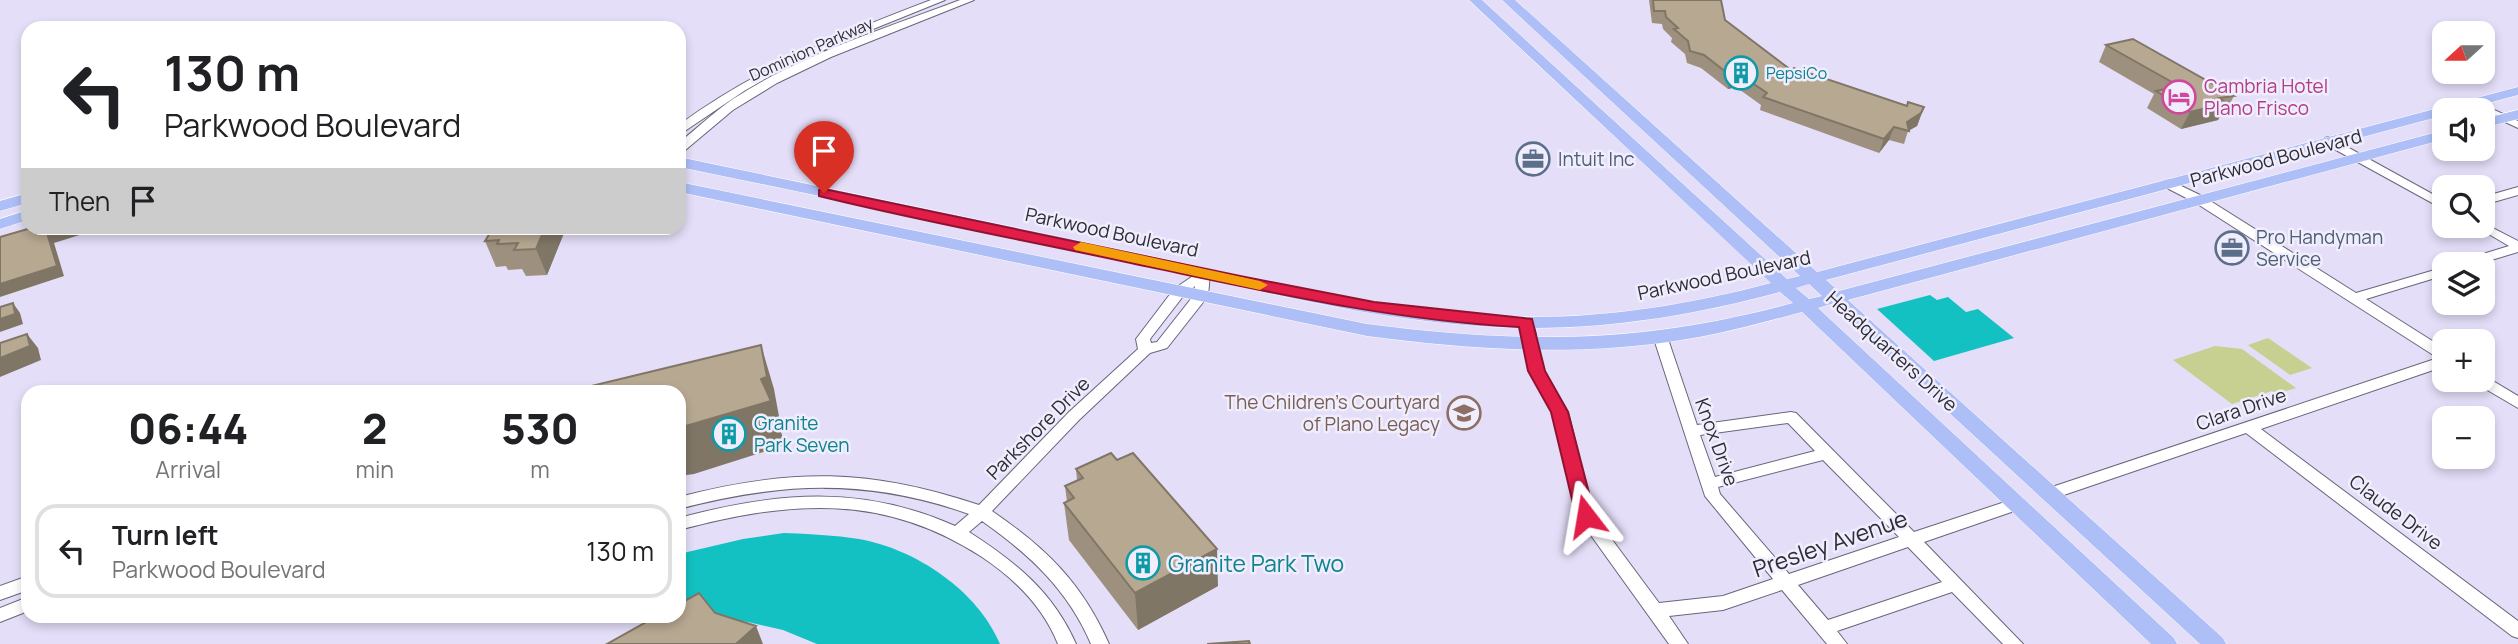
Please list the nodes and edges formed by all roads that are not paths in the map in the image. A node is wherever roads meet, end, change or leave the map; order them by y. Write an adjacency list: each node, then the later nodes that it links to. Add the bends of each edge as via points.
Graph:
1 (940, 0): 5 (street, Dominion Parkway)
2 (969, 0): 6 (street, Dominion Parkway)
3 (1475, 0): 38 (main road, Headquarters Drive)
4 (1508, 0): 37 (main road, Headquarters Drive)
5 (768, 70): 6 (street); 12 (street, Dominion Parkway)
6 (782, 77): 15 (street, Dominion Parkway, via 746,96)
7 (2518, 91): 8 (main road, Parkwood Boulevard)
8 (2492, 98)
9 (2432, 114): 14 (main road, Parkwood Boulevard)
10 (2511, 116): 11 (street)
11 (2518, 125)
12 (686, 126)
13 (2432, 138): 16 (main road, Parkwood Boulevard)
14 (2329, 141): 16 (street); 18 (main road, Parkwood Boulevard)
15 (686, 143)
16 (2358, 158): 22 (street); 24 (main road, Parkwood Boulevard)
17 (686, 163): 26 (main road, Parkwood Boulevard)
18 (2175, 182): 24 (street); 28 (main road, Parkwood Boulevard)
19 (686, 189): 31 (main road, Parkwood Boulevard)
20 (2518, 191): 21 (street)
21 (2495, 198)
22 (2432, 199)
23 (21, 200): 25 (main road)
24 (2200, 200): 32 (main road, Parkwood Boulevard); 42 (street)
25 (0, 206)
26 (930, 215): 31 (main road); 35 (main road, Parkwood Boulevard)
27 (21, 217): 29 (main road)
28 (2020, 223): 32 (main road); 37 (main road, Parkwood Boulevard)
29 (0, 224)
30 (2495, 234): 33 (street)
31 (909, 237): 39 (main road, Parkwood Boulevard)
32 (2045, 242): 41 (main road, Parkwood Boulevard)
33 (2518, 247): 34 (street)
34 (2495, 254)
35 (1203, 272): 39 (street, Parkshore Drive); 40 (street); 44 (main road, Parkwood Boulevard, via 1374,307)
36 (2432, 275): 42 (street)
37 (1811, 278): 38 (main road, Parkwood Boulevard); 41 (main road, Headquarters Drive)
38 (1784, 286): 43 (main road, Headquarters Drive); 44 (main road, Parkwood Boulevard, via 1650,315)
39 (1179, 292): 40 (main road, Parkwood Boulevard); 48 (street, Parkshore Drive, via 1143,339)
40 (1201, 296): 46 (main road, Parkwood Boulevard, via 1397,334); 48 (street, Parkshore Drive, via 1162,345)
41 (1834, 298): 43 (main road, Parkwood Boulevard); 56 (main road, Headquarters Drive)
42 (2355, 298): 47 (street)
43 (1805, 306): 45 (main road, Parkwood Boulevard); 58 (main road, Headquarters Drive)
44 (1526, 322): 46 (street)
45 (1661, 339): 46 (main road, Parkwood Boulevard); 53 (street, Knox Drive)
46 (1531, 344): 68 (street, via 1537,371 1560,412 1586,516)
47 (2432, 349)
48 (1145, 350): 59 (street, Parkshore Drive)
49 (2432, 363): 52 (street, Clara Drive)
50 (2495, 388): 51 (street)
51 (2518, 403)
52 (2248, 427): 56 (street, Clara Drive); 71 (street, Claude Drive)
53 (1690, 431): 54 (street, via 1791,417); 55 (street, Knox Drive)
54 (1827, 453): 55 (street); 62 (street)
55 (1709, 484): 63 (street, Knox Drive, via 1727,516)
56 (2049, 494): 58 (main road); 78 (main road, Headquarters Drive)
57 (686, 501): 59 (street, via 719,491 787,483 860,481 922,491)
58 (2017, 504): 62 (street, Presley Avenue); 77 (main road, Headquarters Drive)
59 (981, 512): 61 (street, Parkshore Drive); 73 (street, via 1035,551 1059,575)
60 (686, 522): 61 (street, via 756,505 830,500 904,512)
61 (959, 532): 72 (street, via 1024,579 1054,616)
62 (1912, 540): 63 (street, Presley Avenue); 64 (street)
63 (1785, 583): 68 (street, Presley Avenue, via 1723,603); 70 (street, Knox Drive)
64 (1955, 584): 70 (street); 76 (street)
65 (21, 586): 66 (street)
66 (0, 593)
67 (21, 607): 69 (street)
68 (1654, 611): 74 (street)
69 (0, 615)
70 (1824, 628): 75 (street, Knox Drive)
71 (2518, 631)
72 (1067, 644)
73 (1100, 644)
74 (1679, 644)
75 (1838, 644)
76 (2014, 644)
77 (2166, 644)
78 (2215, 644)

